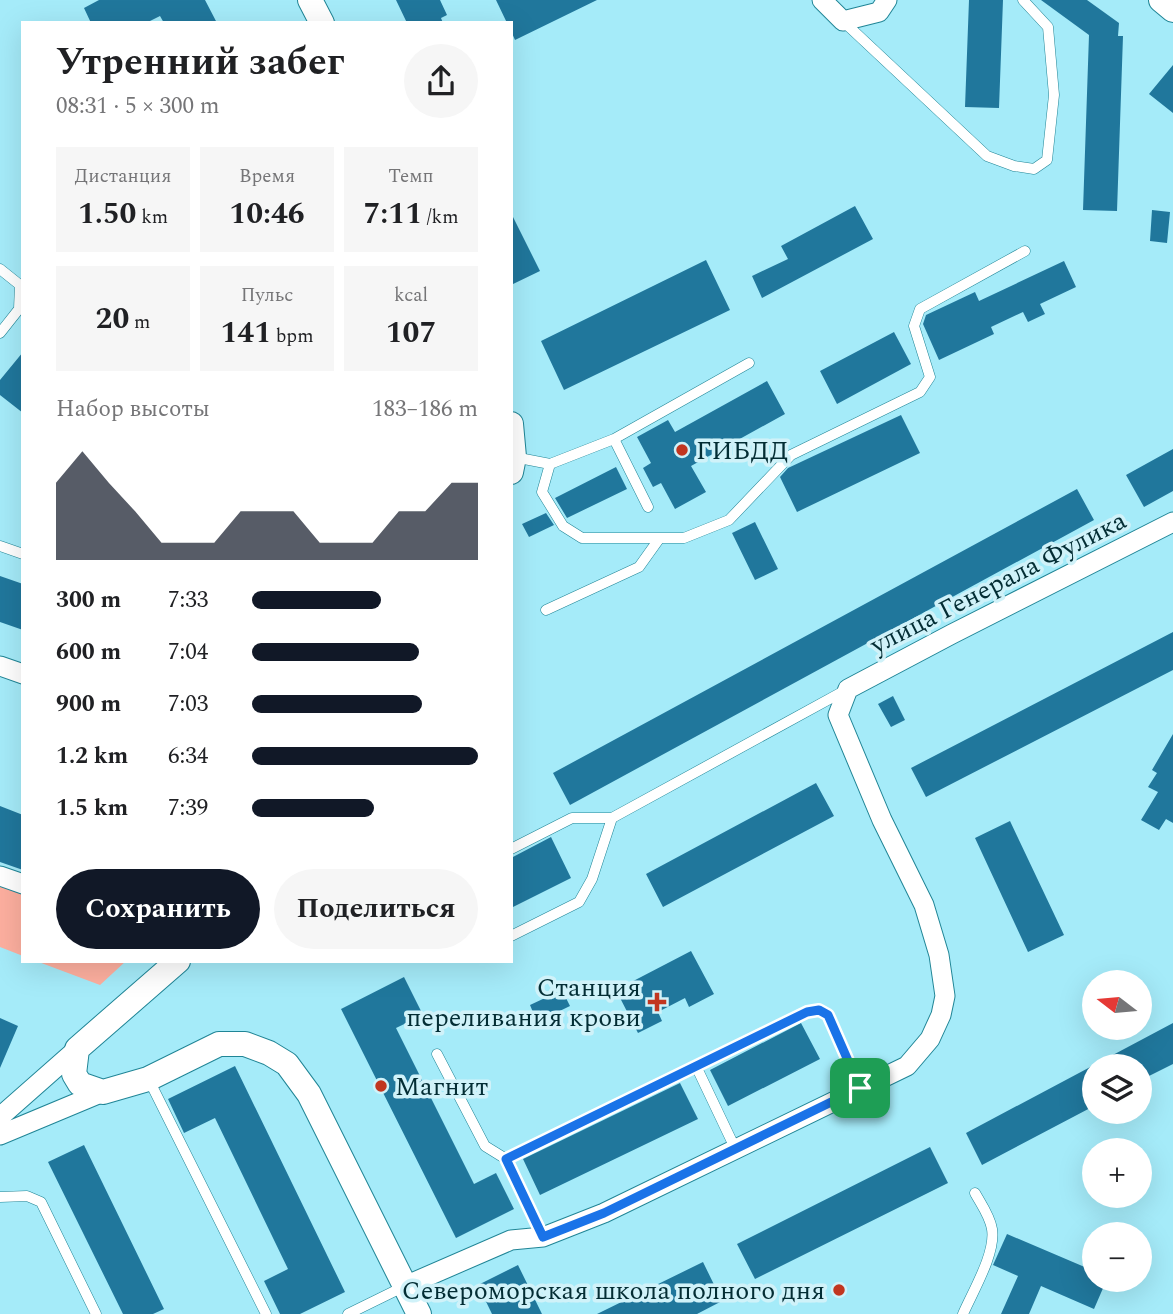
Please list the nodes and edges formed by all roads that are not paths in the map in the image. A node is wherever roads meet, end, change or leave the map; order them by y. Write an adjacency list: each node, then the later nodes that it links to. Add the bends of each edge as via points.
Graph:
1 (310, 0): 7 (street)
2 (822, 0): 8 (street)
3 (887, 0): 8 (street, via 879,12)
4 (1023, 0): 8 (lane, via 1048,27 1054,95 1047,160 1034,169 987,156)
5 (1161, 0): 6 (street)
6 (1173, 10)
7 (321, 21)
8 (843, 22)
9 (1025, 251): 18 (lane, via 920,309 914,326 930,377 920,392 791,455 729,520 684,538)
10 (0, 269): 11 (lane, via 20,285 19,309)
11 (0, 333)
12 (749, 363): 13 (lane)
13 (614, 439): 15 (lane); 16 (lane)
14 (513, 464): 15 (lane)
15 (550, 464): 18 (lane, via 542,492 563,526 582,538)
16 (648, 507)
17 (1173, 522): 24 (street, улица Генерала Фулика)
18 (659, 539): 21 (lane, via 639,567)
19 (0, 545): 20 (lane)
20 (21, 553)
21 (546, 610)
22 (0, 666): 23 (street)
23 (21, 673)
24 (848, 689): 25 (lane, улица Генерала Фулика); 35 (street, via 838,715 924,905 945,996 930,1039 907,1066)
25 (612, 818): 26 (lane, via 572,818); 29 (lane, via 592,879 579,902)
26 (513, 848)
27 (0, 876): 28 (street)
28 (21, 883)
29 (513, 935)
30 (176, 963): 31 (street)
31 (77, 1049): 36 (street, via 74,1074 80,1084); 37 (street)
32 (437, 1054): 40 (lane, via 485,1146)
33 (696, 1066): 35 (lane, via 819,1010 828,1015); 39 (lane); 40 (lane)
34 (148, 1079): 36 (street); 44 (street, via 219,1044 245,1044 287,1064 309,1094); 46 (lane)
35 (860, 1088): 39 (street)
36 (103, 1092): 38 (street)
37 (0, 1117)
38 (0, 1135)
39 (735, 1148): 43 (street, via 604,1213)
40 (506, 1159): 43 (lane)
41 (975, 1193): 49 (lane, via 990,1221 993,1239)
42 (0, 1196): 45 (lane, via 27,1196 41,1202)
43 (543, 1237): 44 (street, via 511,1240)
44 (405, 1286): 47 (lane); 48 (street)
45 (96, 1314)
46 (266, 1314)
47 (348, 1314)
48 (419, 1314)
49 (963, 1314)

